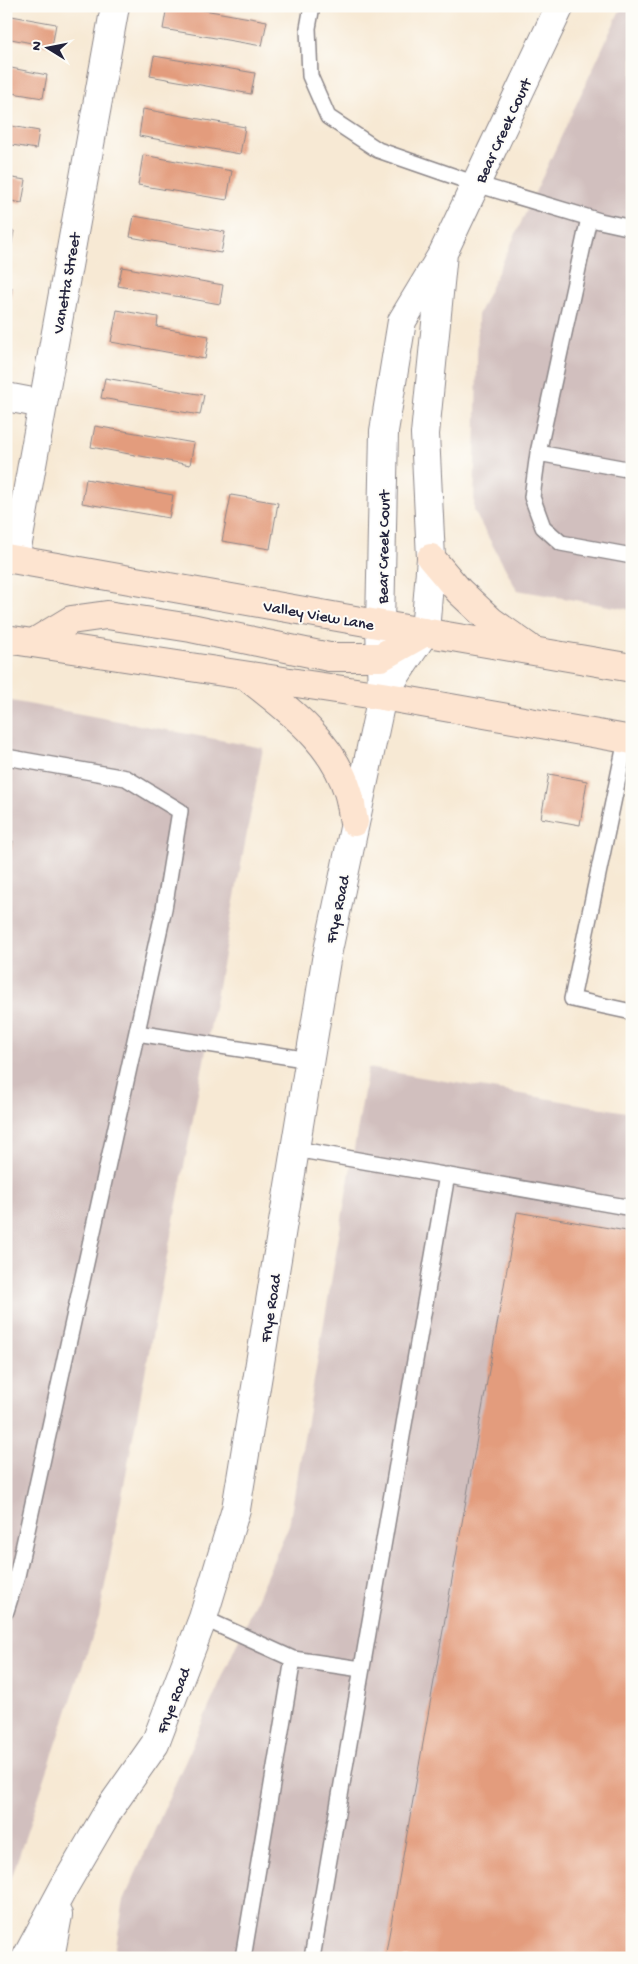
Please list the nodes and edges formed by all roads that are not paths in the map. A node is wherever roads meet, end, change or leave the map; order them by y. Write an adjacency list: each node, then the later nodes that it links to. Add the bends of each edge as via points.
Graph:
1 (115, 6): 9 (street, Vanetta Street)
2 (312, 6): 4 (lane, via 308,28 310,76 328,117 378,150)
3 (560, 6): 4 (street, Bear Creek Court)
4 (476, 184): 5 (lane); 7 (street, Bear Creek Court)
5 (589, 218): 6 (lane); 10 (lane)
6 (632, 228)
7 (443, 253): 14 (street, Bear Creek Court, via 425,434); 15 (street, Bear Creek Court, via 402,321 384,431)
8 (6, 397): 9 (street)
9 (43, 404): 13 (street, Vanetta Street)
10 (538, 454): 11 (lane); 12 (lane, via 532,497 543,527 561,543)
11 (632, 470)
12 (632, 556)
13 (10, 558): 15 (main road, Valley View Lane)
14 (431, 558): 16 (street, Bear Creek Court); 18 (main road, via 491,621)
15 (380, 625): 16 (main road, Valley View Lane); 19 (street, Bear Creek Court)
16 (425, 632): 18 (main road, Valley View Lane); 19 (main road); 22 (street, Bear Creek Court)
17 (19, 641): 19 (main road, via 71,620 107,615 191,628 330,657); 21 (main road)
18 (534, 651): 20 (main road, Valley View Lane)
19 (381, 657): 22 (street, Bear Creek Court)
20 (632, 668)
21 (244, 675): 22 (main road); 25 (main road, via 294,714 333,759 348,792)
22 (382, 696): 23 (main road); 25 (street, Frye Road)
23 (629, 740): 26 (lane, via 572,999)
24 (6, 758): 27 (lane, via 126,778 180,811 164,909)
25 (354, 822): 28 (street, Frye Road)
26 (632, 1012)
27 (137, 1033): 28 (lane); 32 (lane, via 17,1576)
28 (310, 1060): 29 (street, Frye Road)
29 (295, 1149): 30 (lane); 33 (street, Frye Road, via 236,1509)
30 (447, 1175): 31 (lane); 35 (lane)
31 (632, 1208)
32 (6, 1611)
33 (203, 1618): 34 (lane); 36 (street, Frye Road, via 155,1744 110,1808)
34 (293, 1659): 35 (lane); 39 (lane)
35 (361, 1669): 40 (lane)
36 (64, 1887): 37 (street, Frye Road); 38 (street, Frye Road)
37 (26, 1958)
38 (50, 1958)
39 (243, 1958)
40 (312, 1958)

